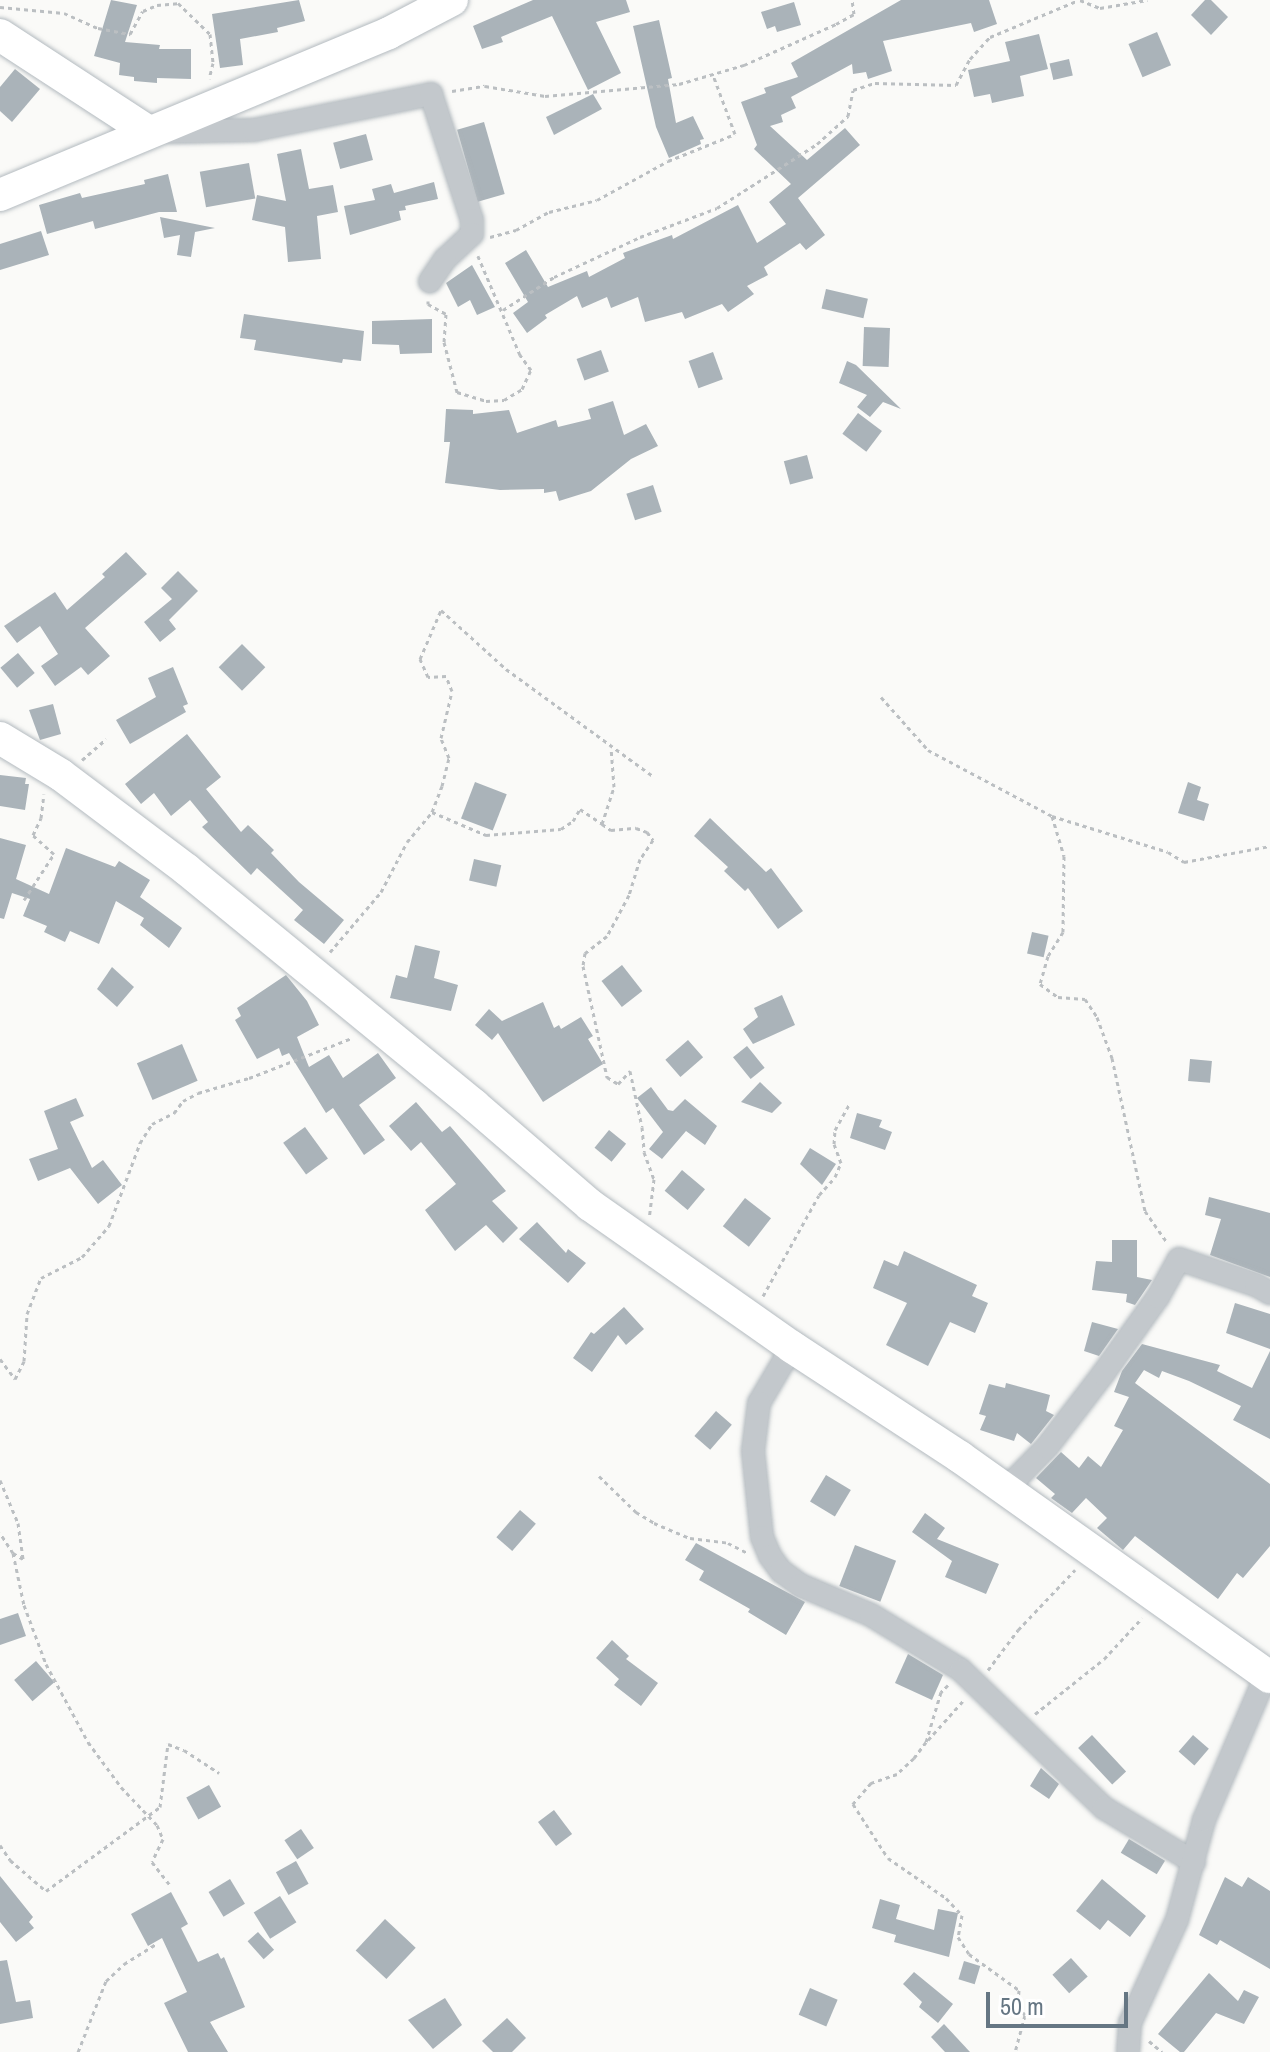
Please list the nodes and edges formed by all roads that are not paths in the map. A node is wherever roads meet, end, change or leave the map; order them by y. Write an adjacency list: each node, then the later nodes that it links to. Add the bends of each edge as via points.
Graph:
1 (452, 0): 3 (street, via 389,33)
2 (0, 35): 3 (street)
3 (149, 132): 4 (street); 5 (street, via 254,130 431,94 465,189 473,238 445,259)
4 (0, 195)
5 (430, 281)
6 (0, 738): 8 (street, via 61,775 198,879 590,1205)
7 (1270, 1293): 9 (street, via 1179,1259 1103,1374 1047,1447)
8 (792, 1347): 9 (street); 11 (street, via 759,1403 756,1418 755,1491 762,1537 781,1571 800,1585 871,1615 969,1677 1104,1808)
9 (1004, 1491): 10 (street)
10 (1268, 1676): 11 (street, via 1204,1820)
11 (1194, 1862): 12 (street, via 1177,1920 1130,2023)
12 (1128, 2052)

